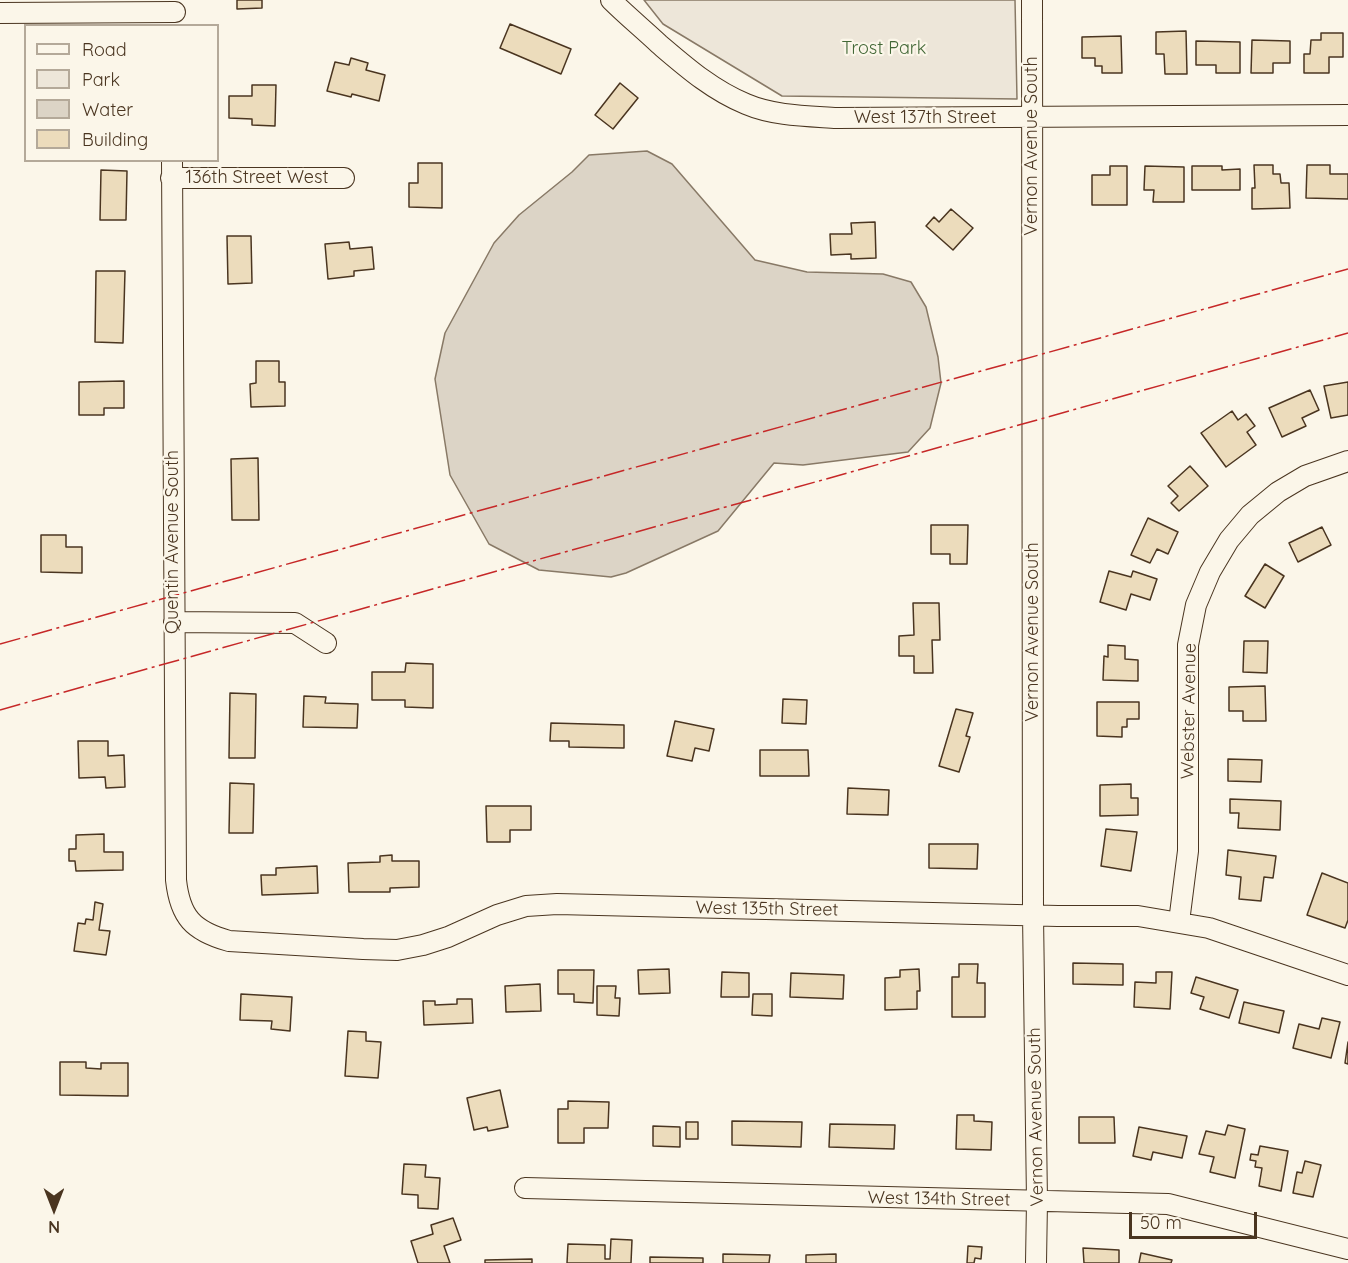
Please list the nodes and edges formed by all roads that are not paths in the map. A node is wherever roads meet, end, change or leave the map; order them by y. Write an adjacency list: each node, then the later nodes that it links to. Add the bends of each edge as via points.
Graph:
1 (611, 0): 6 (street, West 137th Street, via 694,74 747,105 772,112 837,118)
2 (1032, 0): 6 (street, Vernon Avenue South)
3 (175, 12): 4 (street)
4 (0, 13)
5 (1348, 114): 6 (street, West 137th Street)
6 (1033, 117): 12 (street, Vernon Avenue South)
7 (172, 170): 8 (street, 136th Street West); 10 (street, Quentin Avenue South)
8 (344, 178)
9 (1348, 461): 14 (street, Webster Avenue, via 1305,476 1250,515 1229,540 1196,605 1188,645 1188,852)
10 (174, 622): 11 (street, via 295,623); 13 (street, Quentin Avenue South, via 176,880 177,896)
11 (326, 643)
12 (1033, 915): 13 (street, West 135th Street, via 557,904 526,906 448,937 396,950 229,940 200,930); 14 (street, West 135th Street, via 1138,916); 17 (street, Vernon Avenue South)
13 (190, 921)
14 (1179, 922): 15 (street, West 135th Street, via 1209,928)
15 (1348, 975)
16 (525, 1188): 17 (street, West 134th Street)
17 (1037, 1201): 18 (street, West 134th Street, via 1168,1204); 19 (street, Vernon Avenue South)
18 (1348, 1249)
19 (1036, 1263)

